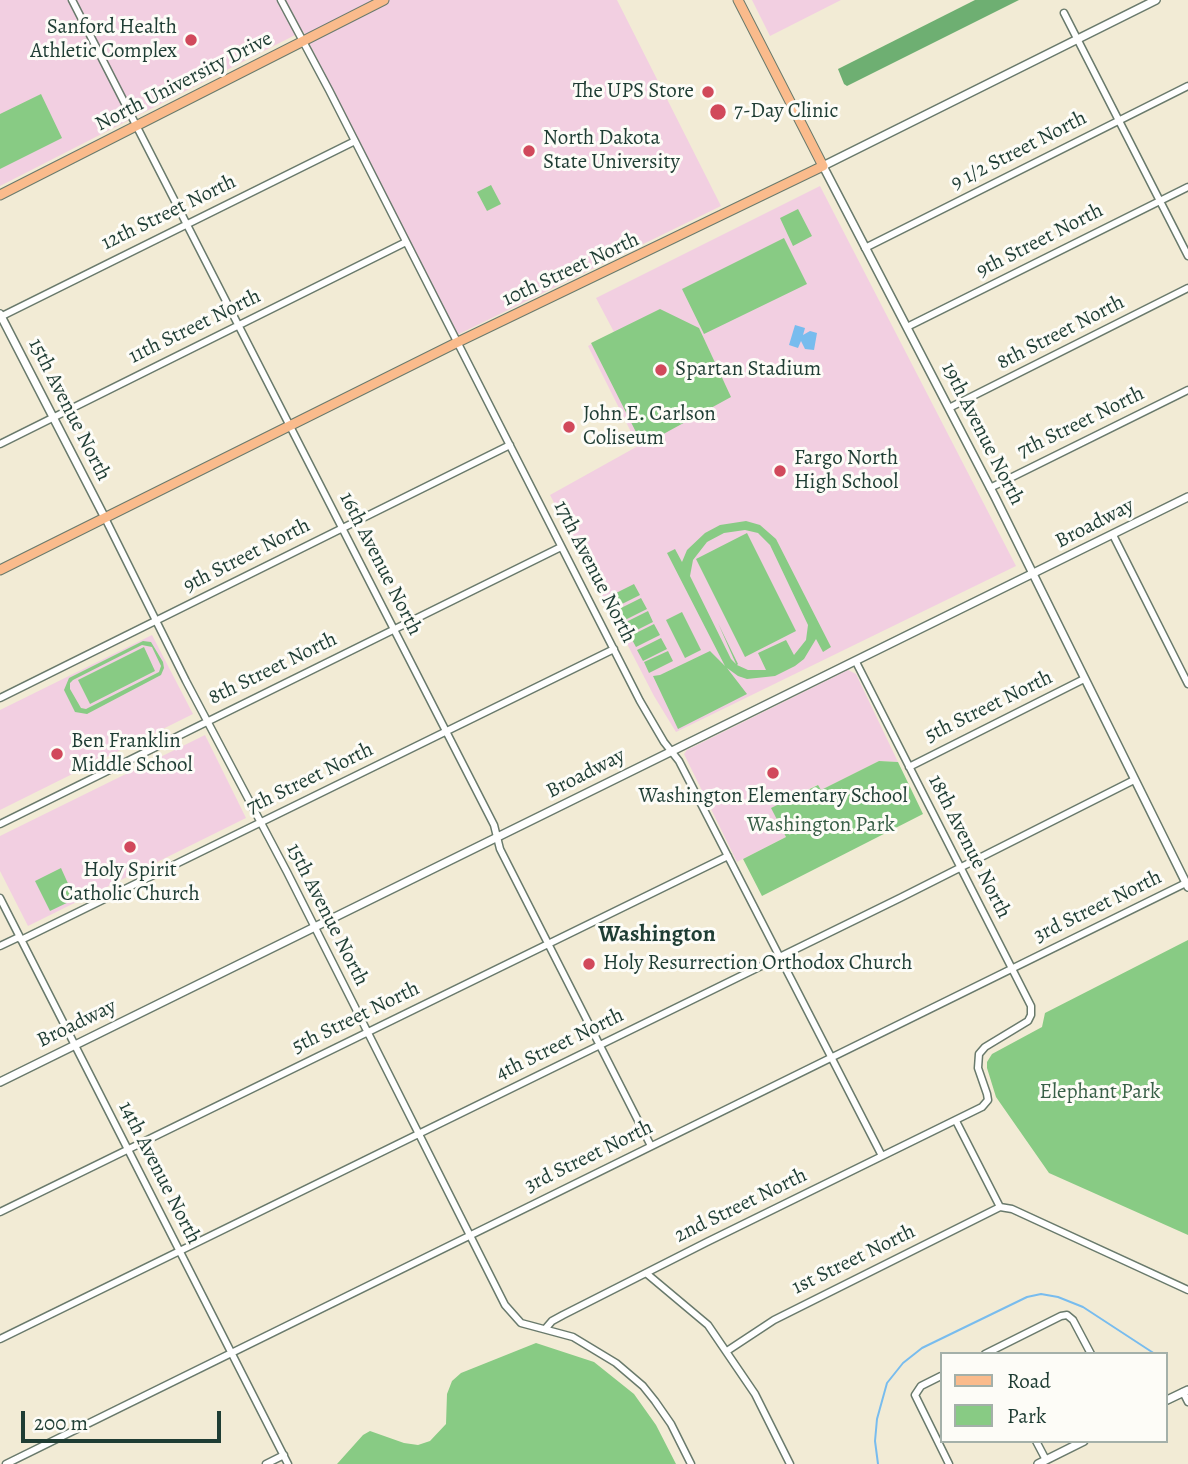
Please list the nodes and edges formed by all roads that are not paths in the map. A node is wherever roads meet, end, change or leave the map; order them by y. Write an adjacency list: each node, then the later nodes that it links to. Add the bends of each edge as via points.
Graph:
1 (72, 0): 11 (street, 16th Avenue North)
2 (281, 0): 7 (street, 17th Avenue North)
3 (384, 0): 7 (main road, North University Drive)
4 (738, 0): 13 (main road, 19th Avenue North)
5 (1156, 0): 8 (street, 10th Street North)
6 (1064, 13): 8 (street)
7 (303, 40): 11 (main road, North University Drive); 12 (street, 17th Avenue North)
8 (1077, 40): 10 (street); 13 (street, 10th Street North)
9 (1188, 86): 10 (street, 9 1/2 Street North)
10 (1118, 121): 16 (street); 19 (street, 9 1/2 Street North)
11 (136, 126): 15 (main road, North University Drive); 17 (street, 16th Avenue North)
12 (355, 141): 17 (street, 12th Street North); 18 (street, 17th Avenue North)
13 (823, 166): 19 (street, 19th Avenue North); 25 (main road, 10th Street North)
14 (1188, 187): 16 (street, 9th Street North)
15 (0, 195)
16 (1160, 201): 20 (street); 24 (street, 9th Street North)
17 (186, 224): 22 (street, 12th Street North); 23 (street, 16th Avenue North)
18 (406, 242): 23 (street, 11th Street North); 25 (street, 17th Avenue North)
19 (865, 248): 24 (street, 19th Avenue North)
20 (1188, 256)
21 (1188, 288): 27 (street, 8th Street North)
22 (0, 316): 28 (street, 15th Avenue North)
23 (237, 325): 28 (street, 11th Street North); 29 (street, 16th Avenue North)
24 (907, 327): 27 (street, 19th Avenue North)
25 (458, 342): 29 (main road, 10th Street North); 31 (street, 17th Avenue North)
26 (1188, 390): 32 (street, 7th Street North)
27 (949, 408): 32 (street, 19th Avenue North)
28 (53, 417): 30 (street, 11th Street North); 34 (street, 15th Avenue North)
29 (290, 427): 34 (main road, 10th Street North); 35 (street, 16th Avenue North)
30 (0, 444)
31 (510, 444): 35 (street, 9th Street North); 37 (street, 17th Avenue North)
32 (990, 488): 39 (street, 19th Avenue North)
33 (1188, 497): 36 (street, Broadway)
34 (105, 518): 38 (main road, 10th Street North); 40 (street, 15th Avenue North)
35 (342, 528): 40 (street, 9th Street North); 41 (street, 16th Avenue North)
36 (1113, 535): 39 (street, Broadway); 45 (street)
37 (561, 547): 41 (street, 8th Street North); 42 (street, 17th Avenue North)
38 (0, 570)
39 (1033, 575): 43 (street, Broadway); 44 (street, 19th Avenue North)
40 (156, 621): 46 (street, 9th Street North); 47 (street, 15th Avenue North)
41 (394, 630): 47 (street, 8th Street North); 48 (street, 16th Avenue North)
42 (614, 649): 48 (street, 7th Street North); 49 (street, 17th Avenue North)
43 (856, 662): 49 (street, Broadway); 50 (street, 18th Avenue North)
44 (1084, 680): 50 (street, 5th Street North); 51 (street, 19th Avenue North)
45 (1188, 684)
46 (0, 698)
47 (208, 721): 52 (street, 15th Avenue North); 53 (street, 8th Street North)
48 (446, 732): 52 (street, 7th Street North); 54 (street, 16th Avenue North)
49 (672, 751): 54 (street, Broadway); 55 (street, 17th Avenue North)
50 (909, 766): 56 (street, 18th Avenue North)
51 (1134, 780): 56 (street, 4th Street North); 57 (street, 19th Avenue North)
52 (261, 822): 59 (street, 15th Avenue North); 60 (street, 7th Street North)
53 (0, 824)
54 (497, 839): 59 (street, Broadway); 61 (street, 16th Avenue North)
55 (728, 856): 61 (street, 5th Street North); 63 (street, 17th Avenue North)
56 (960, 868): 63 (street, 4th Street North); 64 (street, 18th Avenue North)
57 (1187, 884): 64 (street, 3rd Street North)
58 (0, 898): 60 (street, 14th Avenue North)
59 (313, 926): 65 (street, 15th Avenue North); 66 (street, Broadway)
60 (20, 938): 62 (street, 7th Street North); 66 (street, 14th Avenue North)
61 (548, 943): 65 (street, 5th Street North); 67 (street, 16th Avenue North)
62 (0, 946)
63 (780, 957): 67 (street, 4th Street North); 68 (street, 17th Avenue North)
64 (1012, 969): 68 (street, 3rd Street North); 70 (street, 18th Avenue North, via 1031,1015 979,1054 978,1068 988,1100)
65 (367, 1032): 71 (street, 15th Avenue North); 73 (street, 5th Street North)
66 (75, 1045): 69 (street, Broadway); 73 (street, 14th Avenue North)
67 (599, 1045): 71 (street, 4th Street North); 72 (street, 16th Avenue North)
68 (831, 1057): 72 (street, 3rd Street North); 74 (street, 17th Avenue North)
69 (0, 1082)
70 (956, 1121): 74 (street, 2nd Street North); 75 (street)
71 (418, 1134): 77 (street, 15th Avenue North); 78 (street, 4th Street North)
72 (651, 1146): 77 (street, 3rd Street North)
73 (128, 1150): 76 (street, 5th Street North); 78 (street, 14th Avenue North)
74 (882, 1156): 79 (street, 2nd Street North)
75 (1000, 1207): 80 (street); 83 (street, 1st Street North, via 774,1320)
76 (0, 1212)
77 (470, 1235): 81 (street, 15th Avenue North, via 513,1316 521,1323); 84 (street, 3rd Street North)
78 (180, 1251): 82 (street, 4th Street North); 84 (street, 14th Avenue North)
79 (646, 1273): 81 (street, 2nd Street North); 83 (street, via 708,1325)
80 (1188, 1290)
81 (546, 1328): 98 (street, 15th Avenue North, via 601,1352 643,1386 671,1424)
82 (0, 1339)
83 (727, 1351): 99 (street, via 755,1394)
84 (231, 1352): 93 (street, 14th Avenue North); 95 (street, 3rd Street North)
85 (991, 1352): 86 (street, via 1062,1315 1073,1320)
86 (1089, 1352)
87 (940, 1376): 100 (street, via 920,1386 917,1402)
88 (1186, 1391): 89 (street); 90 (street)
89 (1167, 1400)
90 (1188, 1402)
91 (1037, 1443): 94 (street)
92 (1080, 1443): 94 (street)
93 (284, 1455): 96 (street); 97 (street, 14th Avenue North)
94 (1042, 1462)
95 (6, 1464)
96 (266, 1464)
97 (288, 1464)
98 (691, 1464)
99 (790, 1464)
100 (949, 1464)

